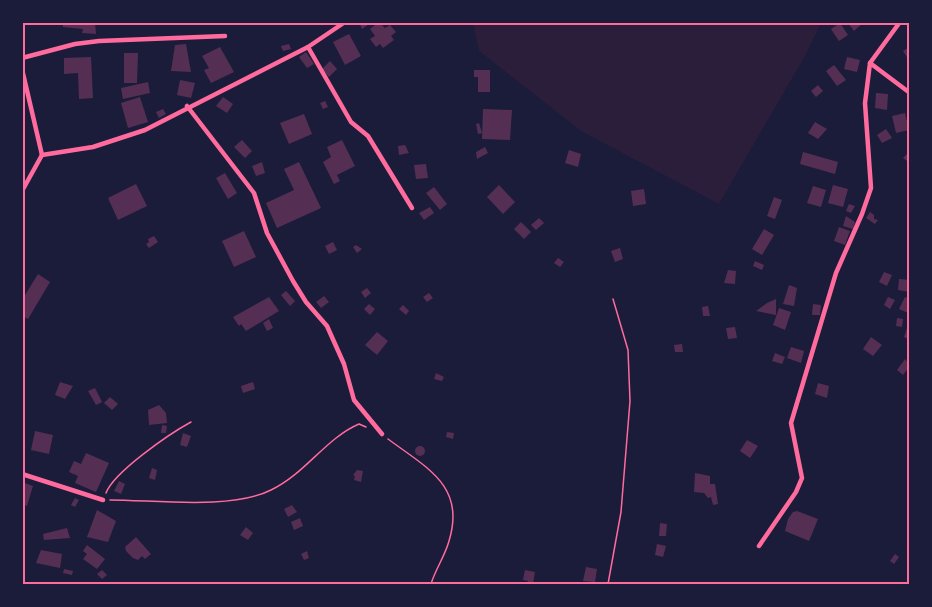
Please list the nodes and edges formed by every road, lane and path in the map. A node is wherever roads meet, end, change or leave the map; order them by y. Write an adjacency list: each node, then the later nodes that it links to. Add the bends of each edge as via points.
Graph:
1 (345, 22): 4 (street)
2 (900, 22): 6 (street)
3 (225, 36): 5 (street, via 99,41)
4 (308, 47): 9 (street); 12 (street, via 351,122 368,136)
5 (22, 58)
6 (870, 63): 8 (street); 19 (street, via 865,103 871,188 836,273 790,423 802,478)
7 (22, 69): 10 (street)
8 (909, 93)
9 (188, 106): 10 (street, via 118,141); 16 (street, via 254,193 267,233 293,281 327,326 354,400)
10 (42, 155): 11 (street)
11 (22, 191)
12 (412, 208)
13 (613, 299): 21 (path, via 628,350 630,401 621,512)
14 (191, 422): 18 (path, via 110,483)
15 (367, 427): 18 (path, via 359,424 343,431 313,461 271,490 234,501)
16 (382, 434): 20 (path, via 431,471 449,493 455,511 449,542)
17 (22, 474): 18 (street)
18 (103, 500)
19 (759, 546)
20 (431, 585)
21 (608, 585)

